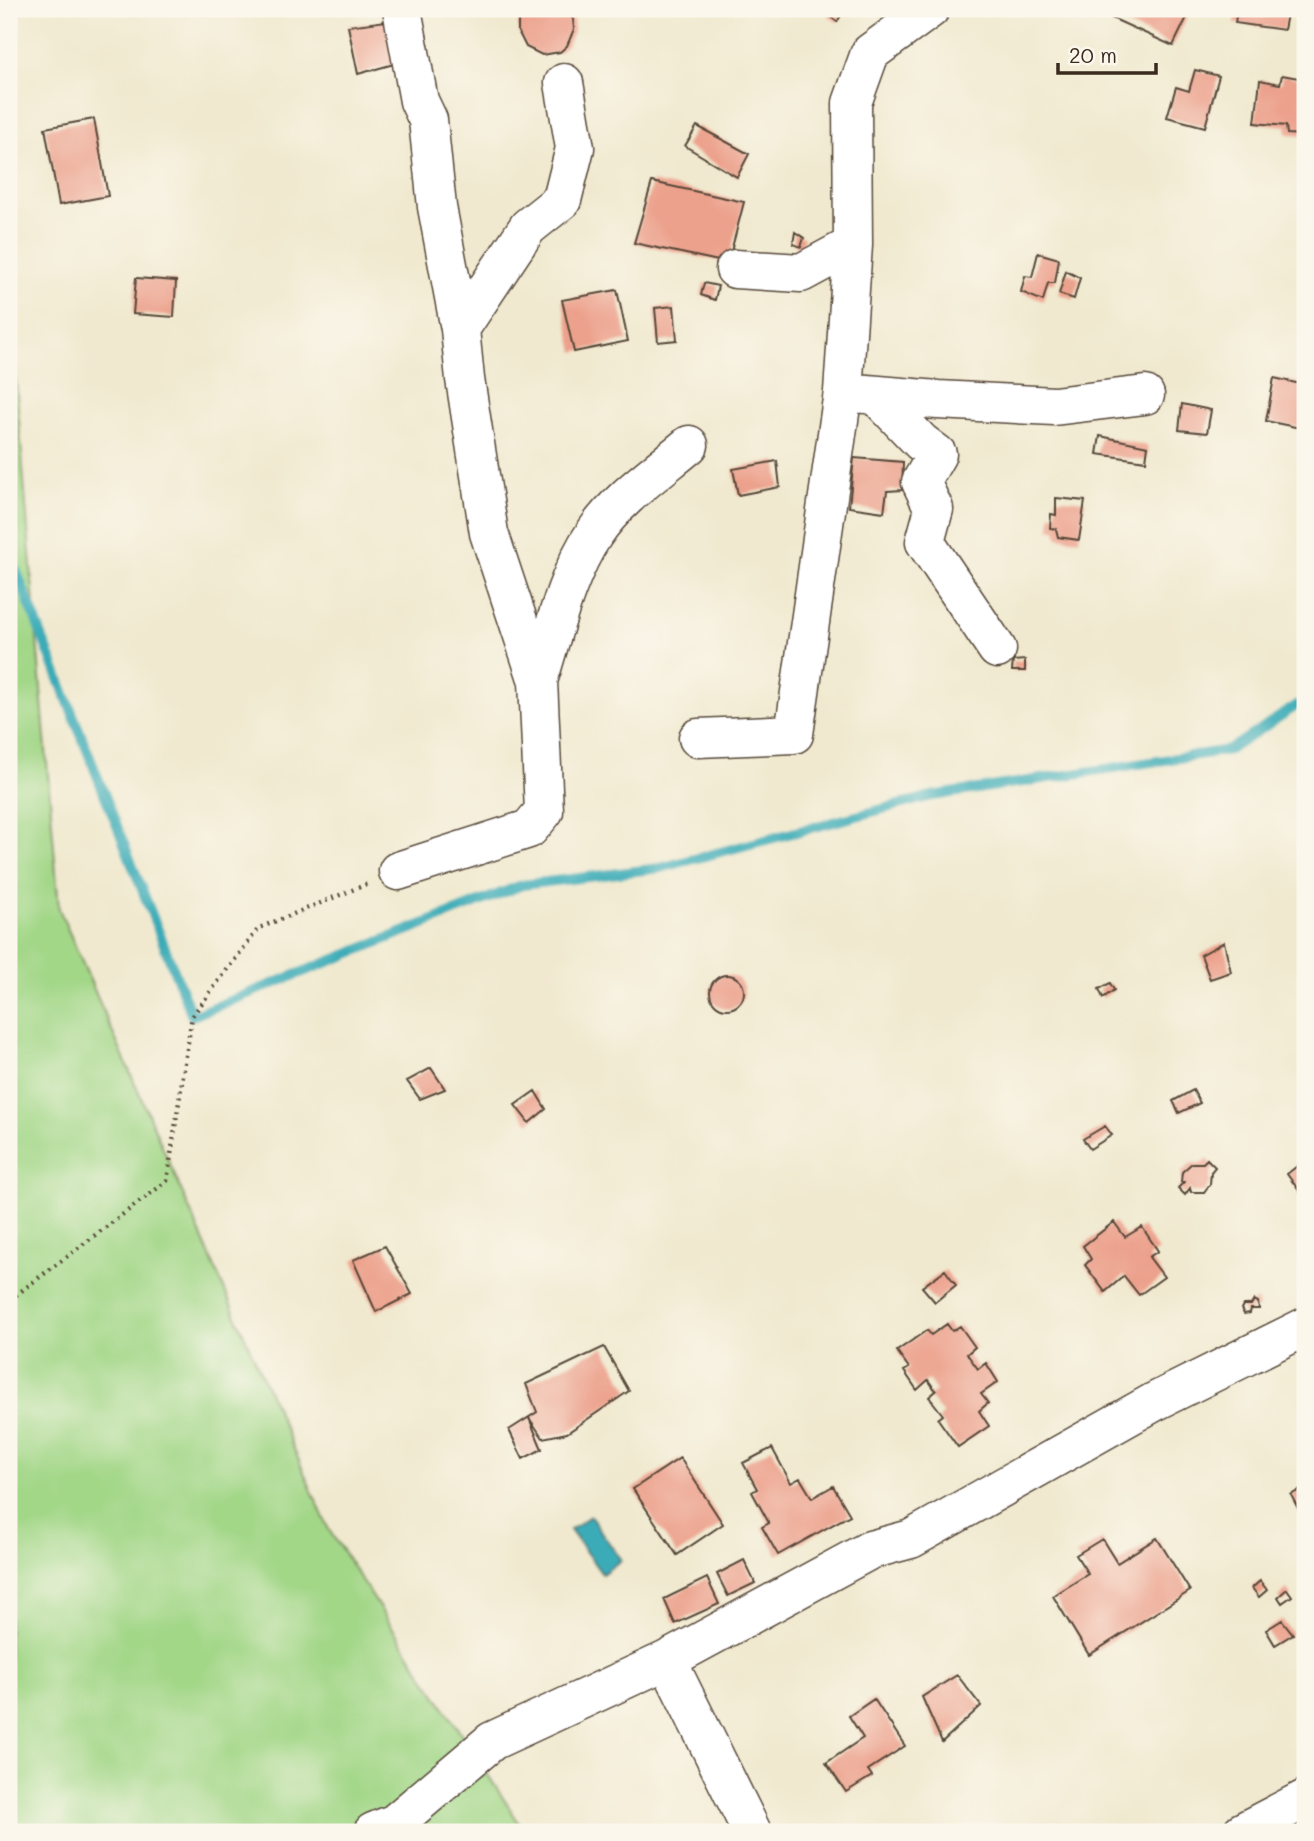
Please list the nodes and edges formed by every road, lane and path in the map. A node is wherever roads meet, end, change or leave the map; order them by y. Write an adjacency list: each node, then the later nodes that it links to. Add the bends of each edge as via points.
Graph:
1 (930, 9): 4 (street, via 870,54 852,103)
2 (408, 15): 6 (street)
3 (564, 83): 6 (street, via 575,148 562,200 528,227)
4 (853, 245): 5 (street, via 801,273); 7 (street)
5 (735, 270)
6 (460, 330): 11 (street, via 489,533)
7 (860, 393): 8 (street, via 1054,406); 10 (street, via 937,454 920,482 934,509 925,542); 12 (street, via 794,734)
8 (1145, 395)
9 (689, 445): 11 (street, via 621,503 594,533 575,571)
10 (997, 649)
11 (538, 681): 13 (street, via 544,811 529,829)
12 (698, 738)
13 (398, 871): 14 (path, via 259,928 192,1016 167,1181)
14 (9, 1297)
15 (1305, 1327): 16 (street, via 1154,1402 911,1539 870,1550)
16 (667, 1660): 18 (street, via 492,1741 395,1823); 19 (street)
17 (1305, 1798): 20 (street)
18 (373, 1832)
19 (752, 1832)
20 (1242, 1832)

